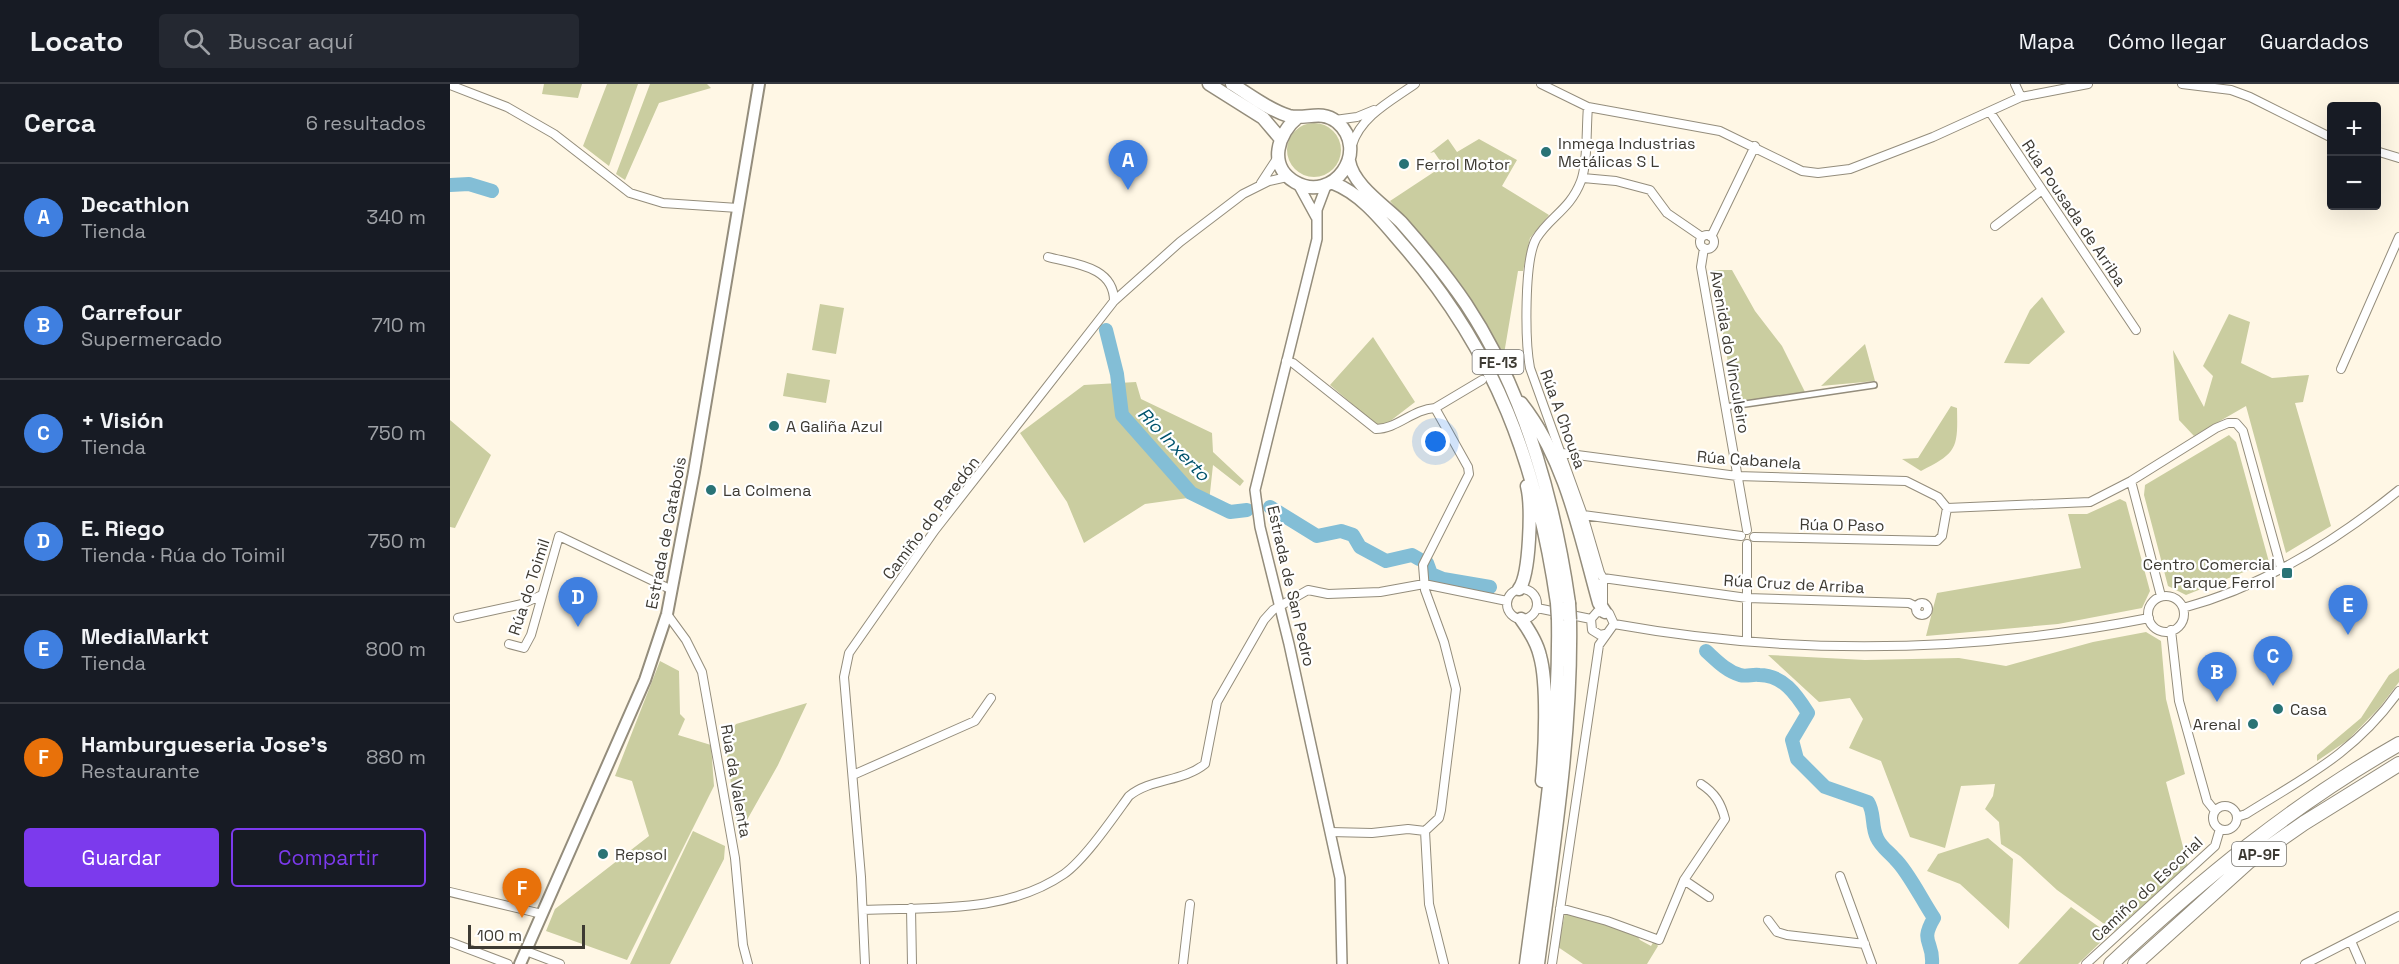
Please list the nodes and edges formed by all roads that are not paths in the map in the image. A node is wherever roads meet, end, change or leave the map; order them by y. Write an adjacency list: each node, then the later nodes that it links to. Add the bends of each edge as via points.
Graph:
1 (450, 84): 30 (street, via 507,107 554,134 630,193 663,203)
2 (759, 84): 30 (main road, Estrada de Catabois)
3 (1209, 84): 19 (highway, via 1263,118)
4 (1232, 84): 16 (highway, via 1278,111)
5 (1415, 84): 13 (street)
6 (1541, 84): 14 (street)
7 (2014, 84): 12 (street)
8 (2088, 84): 12 (street)
9 (2181, 84): 11 (street)
10 (2223, 84): 11 (street)
11 (2231, 90): 18 (street)
12 (2021, 97): 15 (street)
13 (1381, 108): 17 (street); 22 (street, via 1359,128)
14 (1588, 108): 20 (street, via 1720,131); 25 (street, Rúa A Chousa)
15 (1990, 112): 20 (street, via 1836,173 1802,171); 29 (street, Rúa Pousada de Arriba)
16 (1298, 117): 17 (highway, via 1315,114); 19 (highway)
17 (1335, 120): 22 (highway, FE-13, via 1347,133)
18 (2327, 136)
19 (1280, 138): 23 (highway)
20 (1755, 146): 34 (street)
21 (2381, 153): 24 (street)
22 (1350, 156): 27 (highway, via 1341,175); 44 (highway, FE-13, via 1354,177 1401,223 1466,304)
23 (1278, 157): 26 (highway); 28 (street)
24 (2399, 158)
25 (1583, 178): 33 (street, via 1650,190 1667,213); 48 (street, Rúa A Chousa, via 1573,201 1537,238 1530,259 1528,362)
26 (1293, 180): 27 (highway, FE-13, via 1315,187); 28 (street); 31 (street)
27 (1330, 184): 31 (street); 47 (highway, FE-13, via 1356,195 1426,272 1479,352)
28 (1258, 186): 38 (street, Camiño do Paredón, via 1180,242)
29 (2042, 189): 32 (street); 39 (street, Rúa Pousada de Arriba)
30 (738, 208): 61 (main road, Estrada de Catabois)
31 (1316, 217): 40 (street, Estrada de San Pedro, via 1317,239)
32 (1995, 226)
33 (1702, 237): 34 (street); 36 (street, via 1700,243)
34 (1711, 237): 36 (street, via 1713,244)
35 (2399, 237): 41 (street)
36 (1704, 248): 46 (street, Avenida do Vinculeiro, via 1701,267)
37 (1048, 257): 38 (street, via 1100,271 1114,289)
38 (1114, 301): 87 (street, Camiño do Paredón, via 935,530 849,653 844,677)
39 (2136, 330)
40 (1286, 361): 45 (street, via 1376,429 1385,429 1410,415); 67 (street, Estrada de San Pedro, via 1255,490)
41 (2341, 369)
42 (1482, 380): 45 (street)
43 (1874, 385): 46 (street)
44 (1511, 389): 66 (highway, FE-13, via 1545,480 1562,553); 71 (highway, via 1547,443 1559,470)
45 (1435, 408): 59 (street, via 1465,459 1469,474 1427,552)
46 (1725, 408): 49 (street, Avenida do Vinculeiro)
47 (1514, 427): 60 (highway, via 1531,508 1525,578); 66 (highway, FE-13, via 1543,516)
48 (1562, 453): 49 (street, Rúa Cabanela); 53 (street, Rúa A Chousa)
49 (1737, 476): 52 (street, Rúa Cabanela, via 1906,481 1932,494); 54 (street, Avenida do Vinculeiro)
50 (2131, 481): 52 (street, via 2090,502); 57 (street, via 2216,428 2236,423 2243,432); 63 (street)
51 (2399, 490): 57 (street, via 2345,532)
52 (1947, 508): 55 (street, Rúa O Paso, via 1942,536 1937,541)
53 (1583, 515): 54 (street); 58 (street, Rúa A Chousa)
54 (1744, 533): 55 (street); 56 (street, via 1743,541)
55 (1754, 537): 56 (street)
56 (1747, 544): 64 (street)
57 (2282, 568): 70 (street)
58 (1602, 575): 64 (street, Rúa Cruz de Arriba); 71 (street, Rúa A Chousa)
59 (1424, 584): 65 (street); 67 (street, via 1380,592 1328,594 1308,590); 92 (street, via 1456,689 1439,818)
60 (1519, 589): 65 (street, via 1513,591); 69 (street, via 1536,596)
61 (672, 590): 62 (street, Rúa do Toimil, via 559,536); 72 (main road, Estrada de Catabois)
62 (542, 595): 73 (street, via 522,604); 82 (street, Rúa do Toimil, via 524,648)
63 (2162, 596): 70 (street, via 2177,599); 74 (street, via 2149,607)
64 (1747, 598): 68 (street, Rúa Cruz de Arriba, via 1909,603); 81 (street)
65 (1507, 602): 75 (street, via 1510,613)
66 (1563, 603): 76 (highway, FE-13, bridge)
67 (1279, 606): 93 (street, Estrada de San Pedro); 100 (street, via 1264,620 1217,702 1208,757 1199,769 1139,788 1066,872 1016,899 948,908)
68 (1917, 607)
69 (1537, 608): 75 (street, via 1528,618); 77 (street)
70 (2183, 608): 79 (street, via 2182,621)
71 (1604, 610): 77 (street); 78 (street)
72 (667, 614): 103 (main road, Estrada de Catabois, via 645,680); 113 (street, Rúa da Valenta, via 702,672 735,858)
73 (458, 618)
74 (2149, 618): 79 (street, via 2155,628); 81 (street, via 2078,632 1926,647)
75 (1521, 619): 94 (highway, via 1540,655 1543,678)
76 (1564, 619): 94 (highway, FE-13); 120 (highway, FE-13, via 1571,670 1567,736)
77 (1591, 619): 80 (street, via 1592,630)
78 (1614, 624): 80 (street); 81 (street)
79 (2172, 630): 89 (street, via 2179,701 2207,801)
80 (1605, 634): 101 (street, via 1599,645)
81 (1747, 641)
82 (509, 644)
83 (2399, 692): 90 (street, via 2360,739)
84 (991, 698): 87 (street, via 975,721)
85 (2399, 744): 124 (highway, AP-9F, via 2285,817 2190,891)
86 (2399, 764): 125 (highway, AP-9F, via 2248,862)
87 (853, 775): 102 (street, Camiño do Paredón)
88 (1701, 784): 96 (street, via 1711,790 1722,806 1725,819)
89 (2215, 811): 90 (street, via 2229,807); 91 (street, via 2213,822)
90 (2237, 817): 91 (street, via 2232,829)
91 (2220, 829): 123 (street, Camiño do Escorial, via 2215,846)
92 (1425, 831): 93 (street); 118 (street, via 1429,904)
93 (1330, 832): 117 (street, Estrada de San Pedro, via 1340,878)
94 (1541, 844): 119 (highway, FE-13)
95 (1840, 876): 108 (street)
96 (1684, 880): 98 (street); 101 (street, via 1659,940)
97 (450, 892): 103 (street)
98 (1709, 897)
99 (1191, 904): 116 (street)
100 (911, 908): 102 (street); 115 (street)
101 (1560, 908): 121 (street)
102 (863, 910): 114 (street, Camiño do Paredón)
103 (542, 914): 109 (main road, Estrada de Catabois)
104 (2399, 916): 106 (street)
105 (1768, 920): 108 (street, via 1777,932)
106 (2351, 941): 126 (street); 127 (street)
107 (450, 942): 110 (street)
108 (1864, 944): 122 (street)
109 (525, 951): 111 (main road, Estrada de Catabois); 112 (street)
110 (508, 964)
111 (520, 964)
112 (560, 964)
113 (748, 964)
114 (865, 964)
115 (912, 964)
116 (1183, 964)
117 (1342, 964)
118 (1444, 964)
119 (1526, 964)
120 (1538, 964)
121 (1552, 964)
122 (1872, 964)
123 (2086, 964)
124 (2111, 964)
125 (2135, 964)
126 (2306, 964)
127 (2361, 964)

